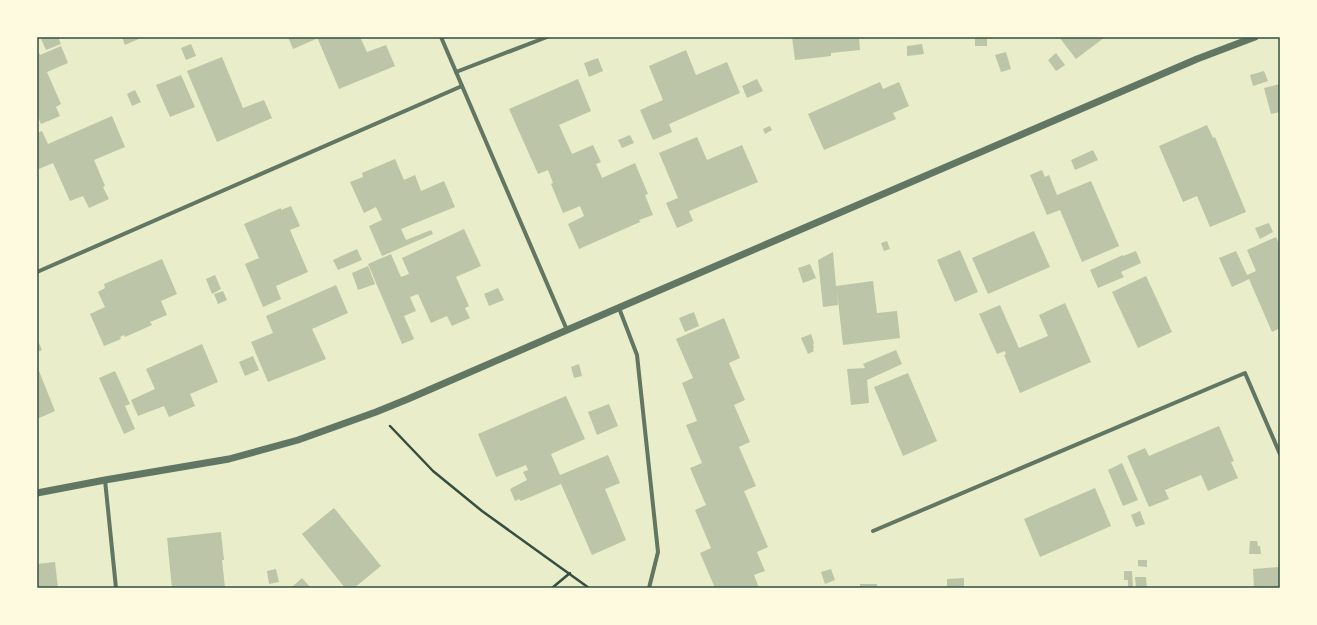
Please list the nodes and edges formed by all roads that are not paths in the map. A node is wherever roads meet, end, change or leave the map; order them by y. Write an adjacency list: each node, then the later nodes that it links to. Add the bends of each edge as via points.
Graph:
1 (441, 37): 4 (street)
2 (547, 37): 4 (street)
3 (1255, 37): 7 (street, via 1190,62)
4 (456, 72): 5 (street)
5 (462, 86): 6 (street); 8 (street)
6 (37, 272)
7 (619, 308): 8 (street); 14 (street, via 637,355 658,552)
8 (567, 330): 10 (street, via 408,399 298,440 229,459)
9 (1280, 454): 12 (street, via 1246,373)
10 (105, 480): 11 (street); 13 (street)
11 (37, 493)
12 (873, 531)
13 (116, 588)
14 (649, 588)

